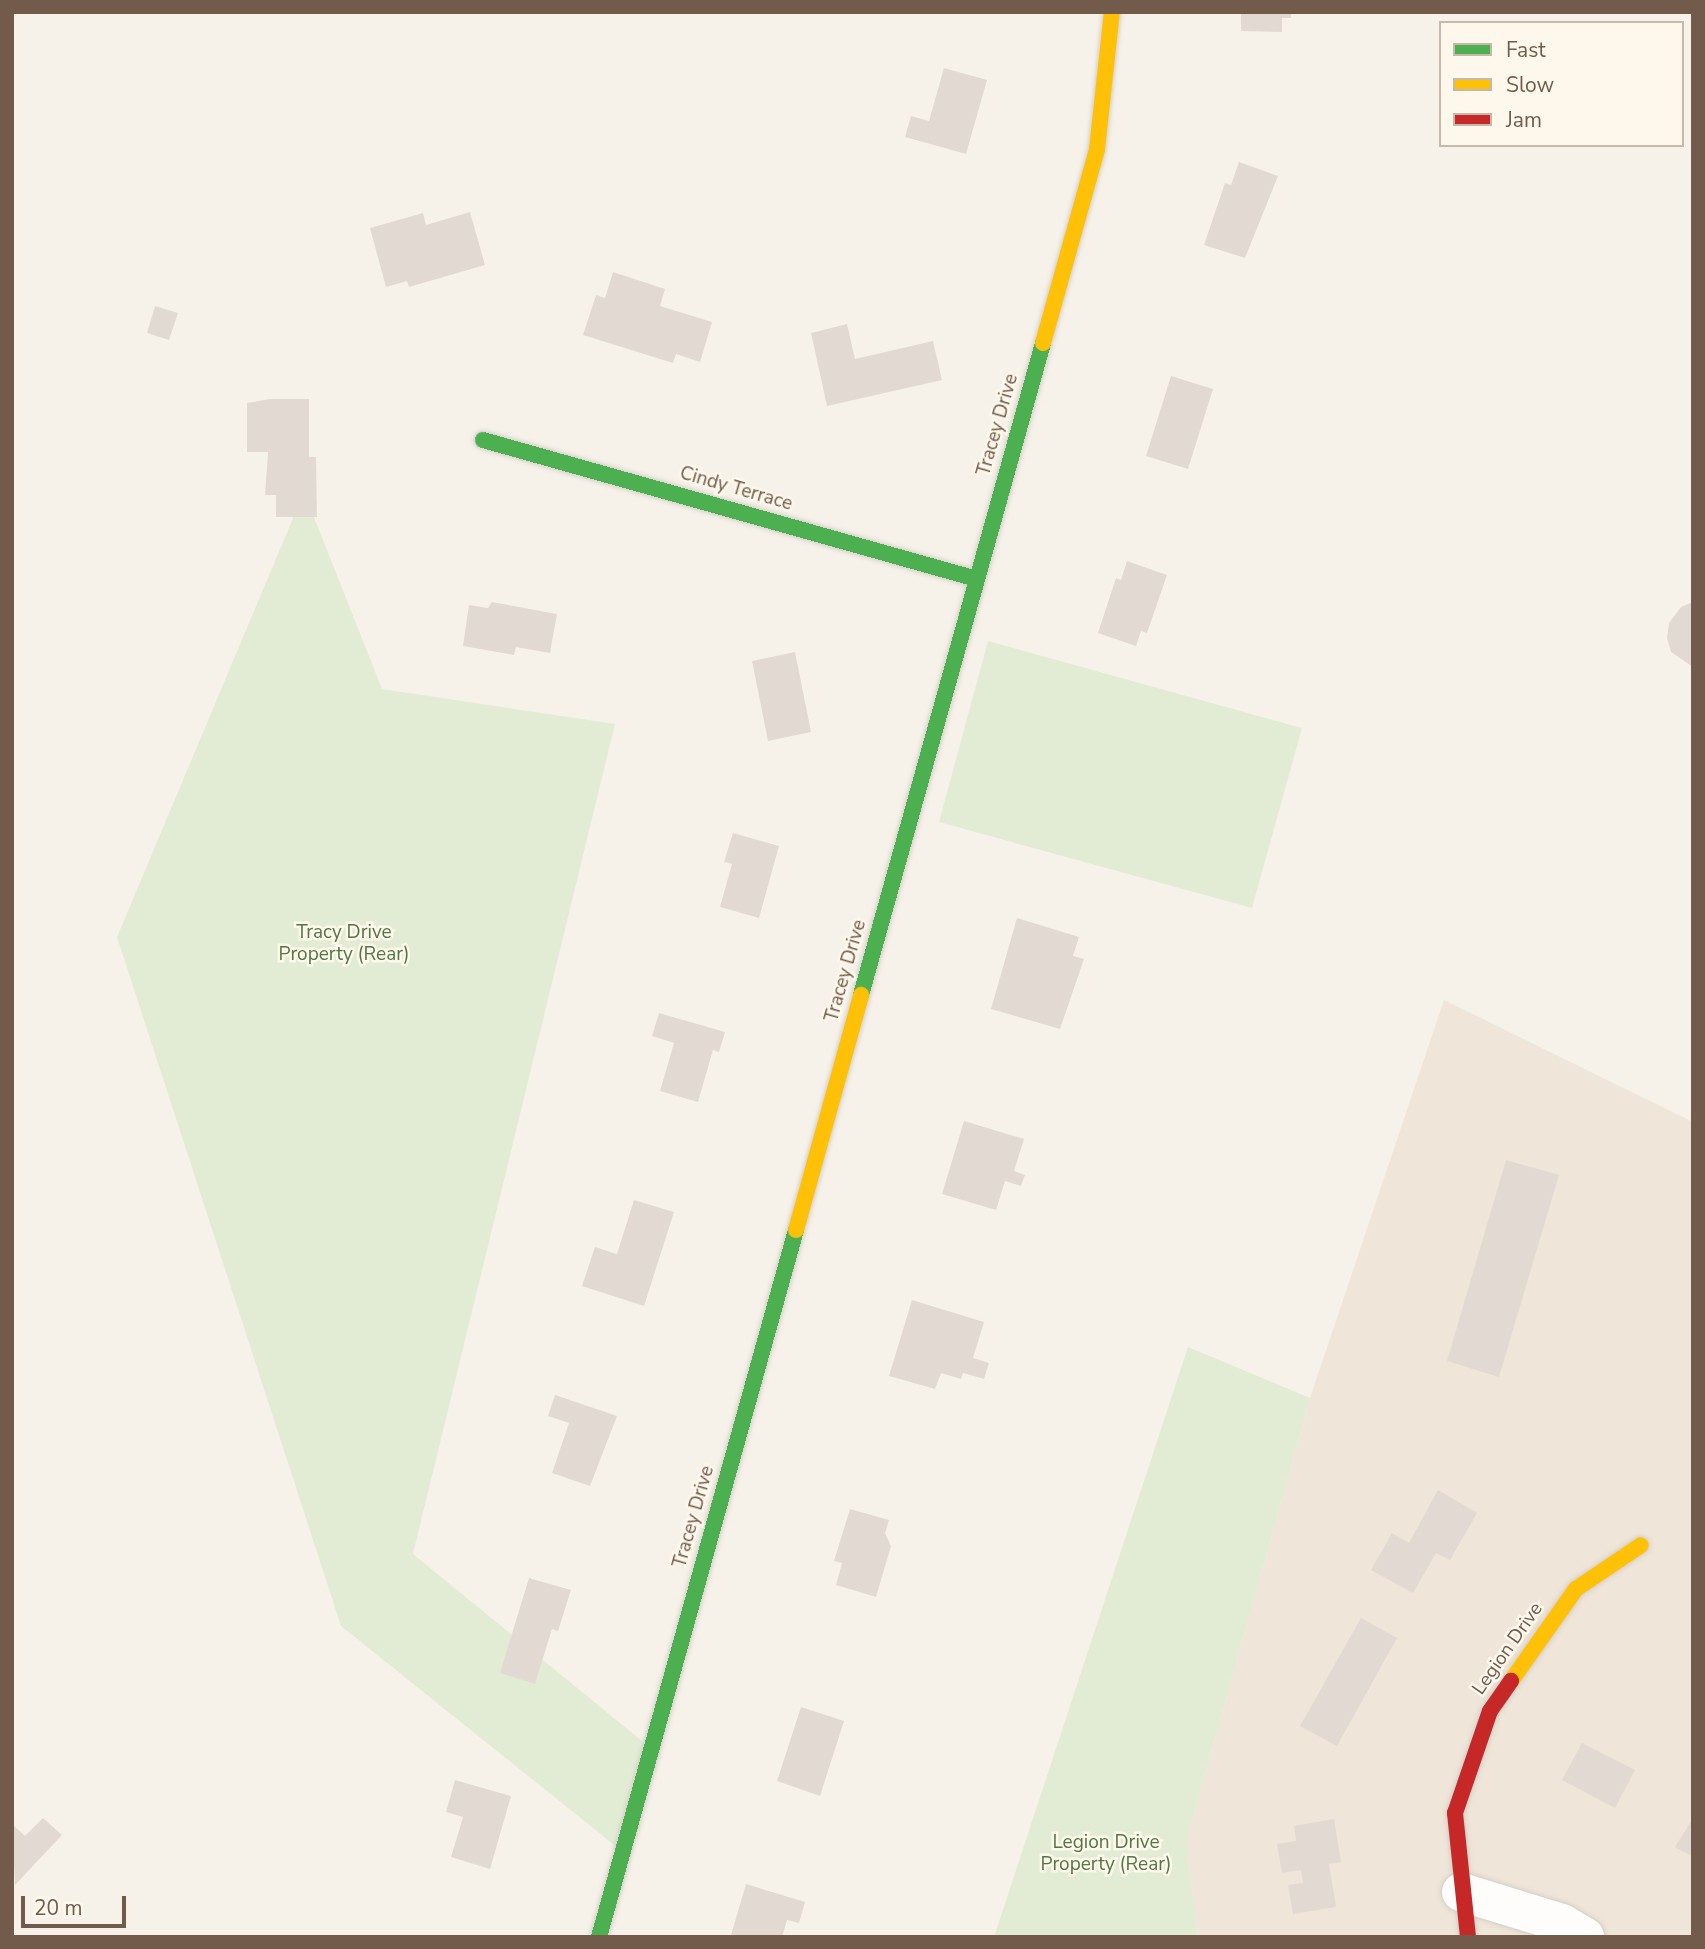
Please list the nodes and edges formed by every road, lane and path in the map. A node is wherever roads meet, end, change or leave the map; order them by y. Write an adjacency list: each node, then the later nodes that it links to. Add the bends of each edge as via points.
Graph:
1 (1112, 12): 3 (street, Tracey Drive, via 1097,149)
2 (483, 440): 3 (street, Cindy Terrace)
3 (977, 579): 6 (street, Tracey Drive)
4 (1641, 1545): 5 (street, Legion Drive, via 1576,1589 1490,1711 1455,1813)
5 (1461, 1892): 7 (street, Legion Drive); 8 (street, via 1562,1923)
6 (598, 1937)
7 (1468, 1937)
8 (1585, 1937)

